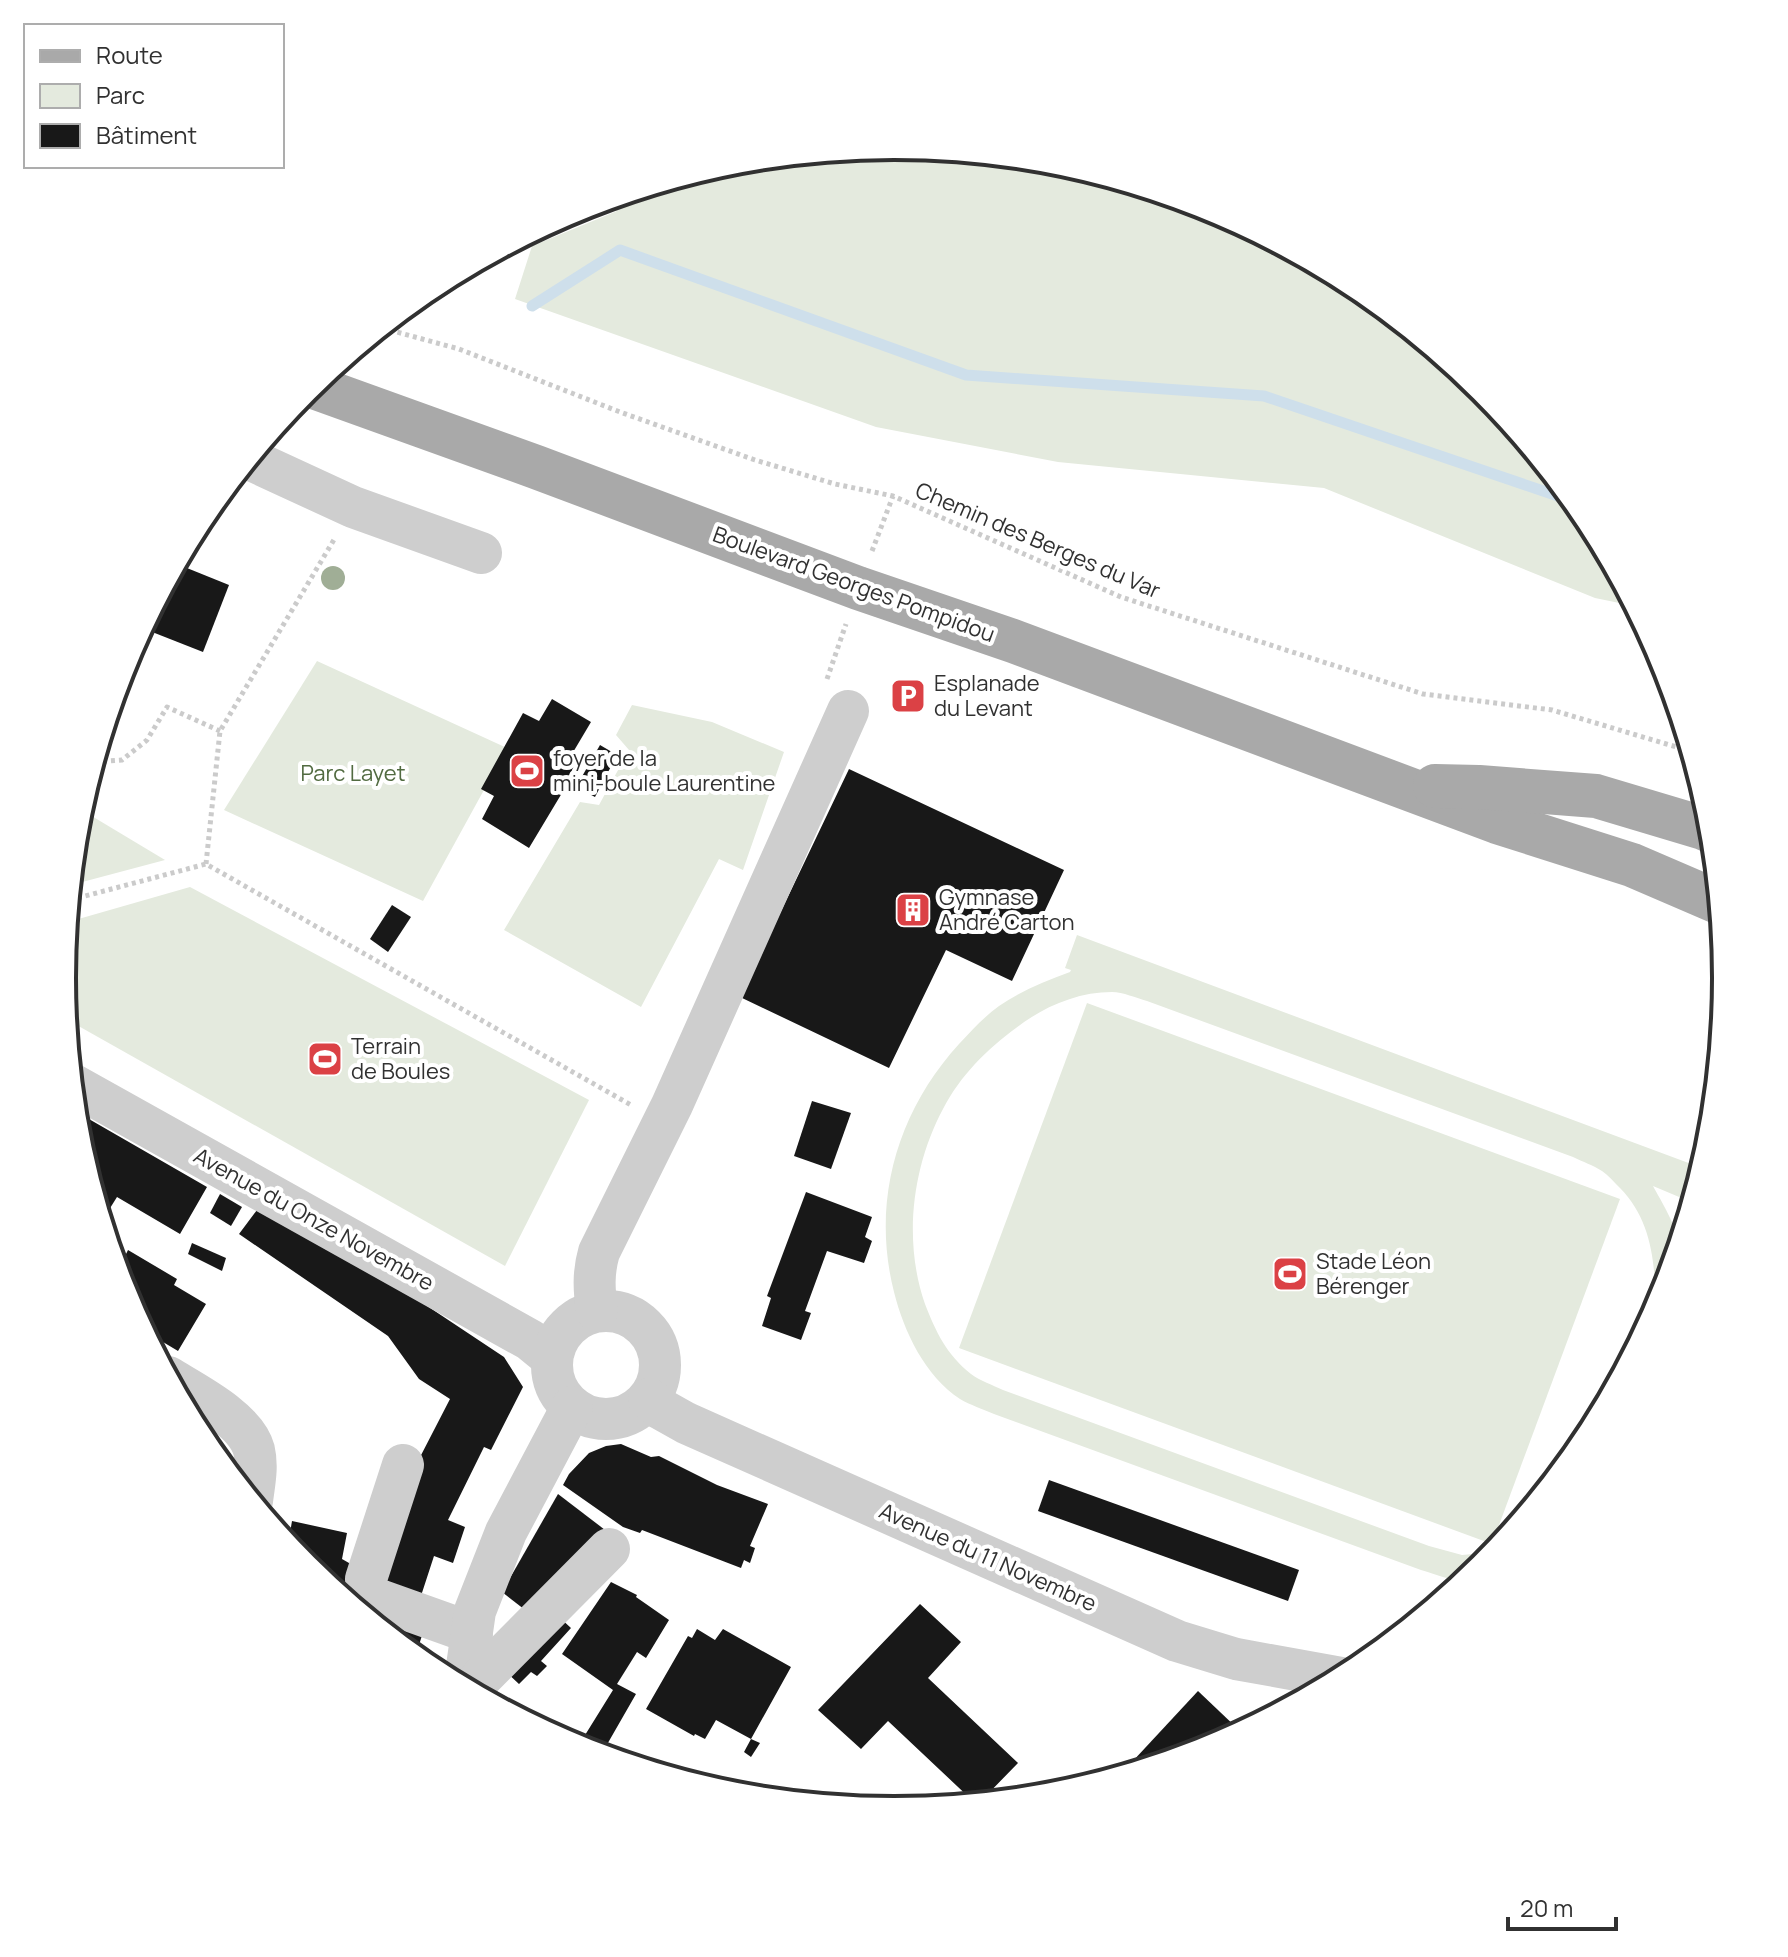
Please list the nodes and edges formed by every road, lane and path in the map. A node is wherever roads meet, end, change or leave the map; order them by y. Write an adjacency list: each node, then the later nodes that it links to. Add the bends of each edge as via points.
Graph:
1 (394, 331): 4 (path, Chemin des Berges du Var, via 459,349 755,460)
2 (325, 391): 7 (main road, Boulevard Georges Pompidou)
3 (251, 473): 5 (street)
4 (893, 496): 7 (path); 10 (path, Chemin des Berges du Var, via 1121,597 1423,694 1552,710)
5 (353, 507): 6 (street); 9 (path)
6 (481, 553)
7 (858, 588): 8 (path); 12 (main road, Boulevard Georges Pompidou)
8 (836, 700): 18 (street)
9 (220, 731): 11 (path, via 167,707 147,740 122,760); 14 (path)
10 (1678, 748)
11 (106, 761)
12 (1397, 785): 13 (main road, Boulevard Georges Pompidou, via 1596,796); 16 (main road, Boulevard Georges Pompidou, via 1632,865)
13 (1697, 826)
14 (206, 864): 15 (path); 18 (path)
15 (81, 897)
16 (1707, 897)
17 (84, 1091): 20 (street, Avenue du Onze Novembre, via 530,1340)
18 (658, 1135): 19 (street, via 599,1252 593,1285)
19 (597, 1311): 20 (street, via 564,1331); 22 (street, via 629,1315 653,1336 661,1368)
20 (552, 1358): 23 (street, via 556,1385)
21 (187, 1389): 25 (street, via 241,1427 254,1448)
22 (649, 1399): 23 (street, via 621,1418 587,1416); 28 (street, Avenue du 11 Novembre, via 686,1423 1177,1641 1236,1659)
23 (572, 1407): 27 (street, via 506,1532 475,1611)
24 (403, 1465): 27 (street, via 366,1579 367,1593)
25 (254, 1487)
26 (609, 1549): 30 (street)
27 (472, 1633): 29 (street)
28 (1323, 1675)
29 (467, 1676)
30 (475, 1681)

